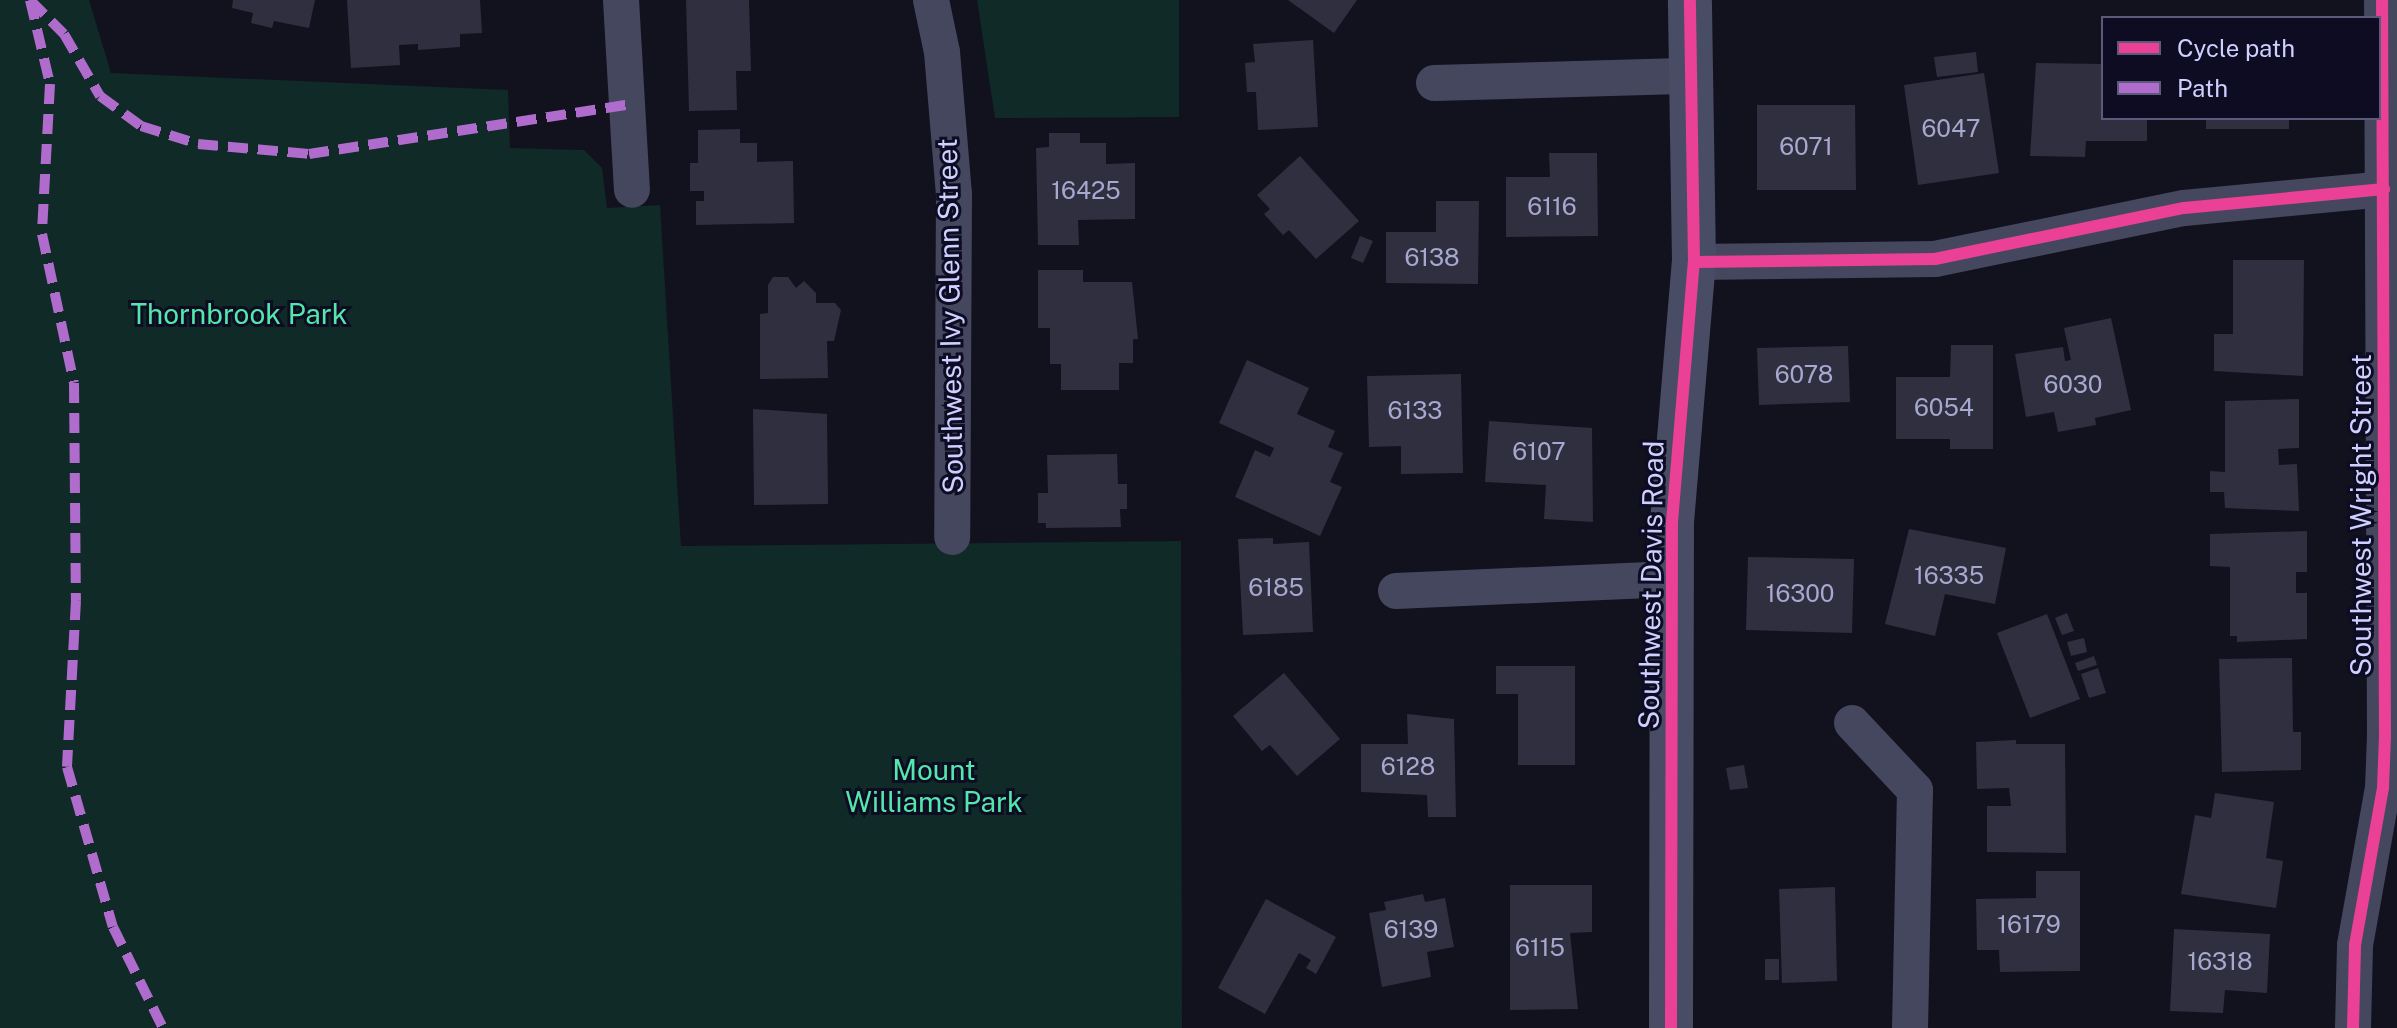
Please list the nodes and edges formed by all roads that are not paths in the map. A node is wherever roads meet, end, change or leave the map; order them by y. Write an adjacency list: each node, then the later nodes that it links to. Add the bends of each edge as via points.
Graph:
1 (621, 0): 8 (street)
2 (931, 0): 11 (street, Southwest Ivy Glenn Street, via 942,52 954,194)
3 (1690, 0): 5 (street, Southwest Davis Road)
4 (2382, 0): 7 (street, Southwest Wright Street)
5 (1690, 76): 6 (street); 9 (street, Southwest Davis Road)
6 (1434, 83)
7 (2384, 189): 9 (street, via 2184,208 1935,259); 10 (street, Southwest Wright Street)
8 (632, 190)
9 (1694, 262): 12 (street, Southwest Davis Road, via 1675,452)
10 (2392, 466): 17 (street, Southwest Wright Street, via 2383,788 2355,945)
11 (952, 537)
12 (1672, 579): 13 (street); 15 (street, Southwest Davis Road)
13 (1396, 591)
14 (1852, 723): 16 (street, via 1915,790)
15 (1671, 1028)
16 (1910, 1028)
17 (2353, 1028)

